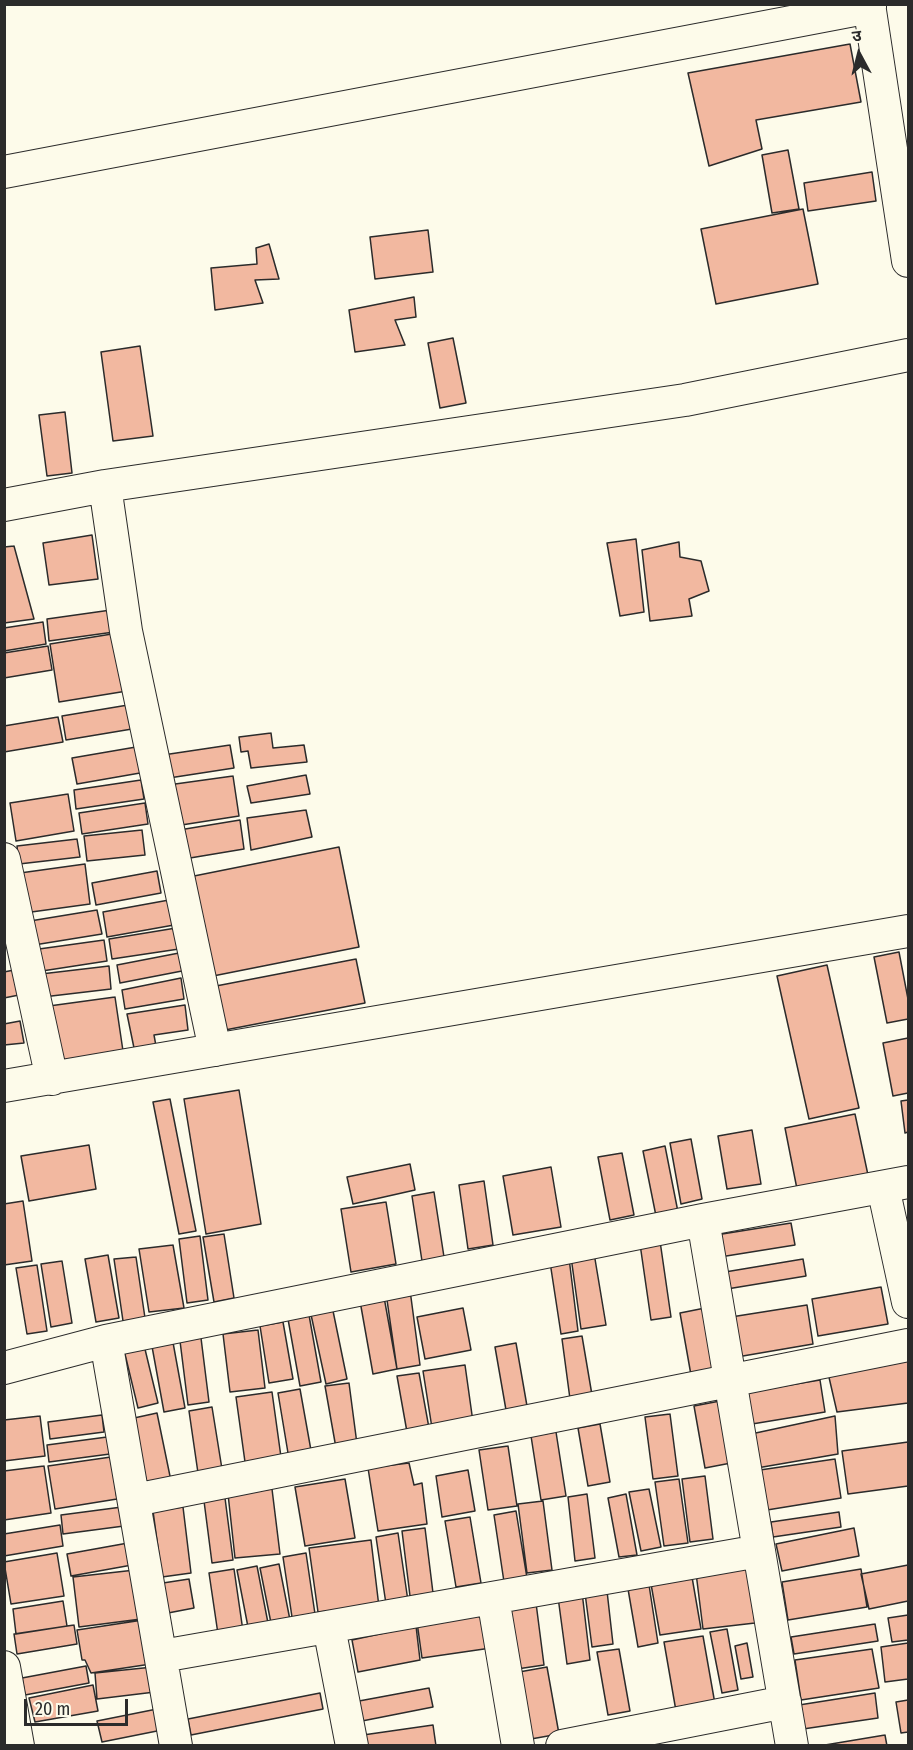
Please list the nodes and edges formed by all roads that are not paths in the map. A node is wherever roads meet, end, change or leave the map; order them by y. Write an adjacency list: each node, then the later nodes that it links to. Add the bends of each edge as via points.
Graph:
1 (869, 6): 2 (street); 3 (street)
2 (4, 172)
3 (902, 175): 4 (street)
4 (909, 261)
5 (909, 356): 6 (street, via 686,400)
6 (105, 486): 7 (street); 10 (street, via 126,631)
7 (4, 505)
8 (4, 859): 11 (street)
9 (909, 931): 10 (street)
10 (215, 1050): 11 (street)
11 (52, 1079): 12 (street)
12 (4, 1086)
13 (896, 1184): 14 (street); 15 (street)
14 (703, 1220): 16 (street); 19 (street)
15 (909, 1302)
16 (106, 1341): 18 (street); 20 (street)
17 (909, 1345): 19 (street)
18 (4, 1368)
19 (730, 1381): 20 (street); 21 (street)
20 (135, 1500): 24 (street)
21 (759, 1551): 22 (street); 26 (street)
22 (493, 1598): 23 (street); 30 (street)
23 (330, 1627): 24 (street); 29 (street)
24 (162, 1656): 28 (street)
25 (4, 1667): 27 (street)
26 (785, 1702): 31 (street); 32 (street)
27 (18, 1746)
28 (176, 1746)
29 (352, 1746)
30 (518, 1746)
31 (562, 1746)
32 (792, 1746)

